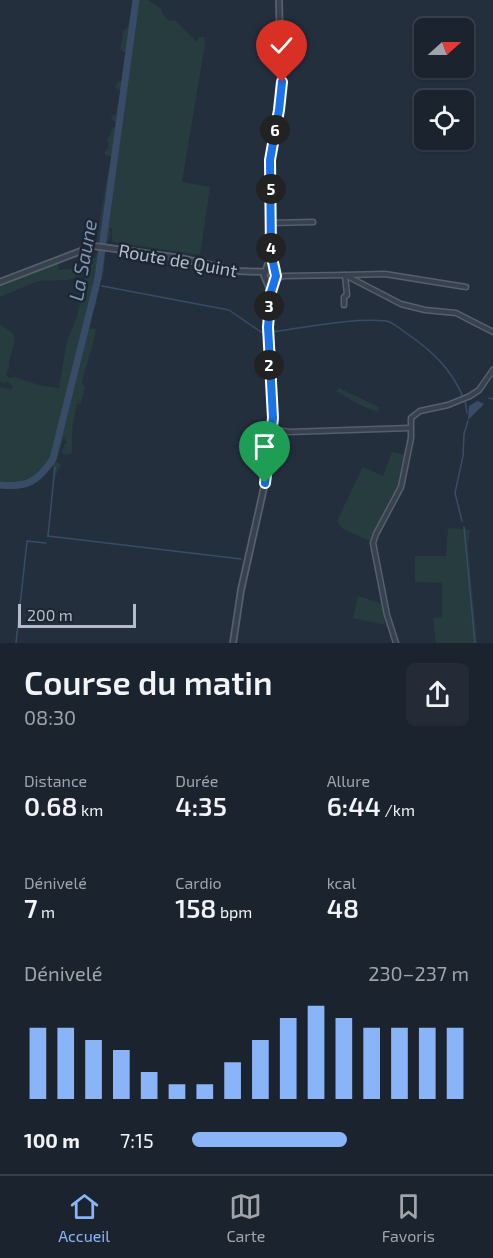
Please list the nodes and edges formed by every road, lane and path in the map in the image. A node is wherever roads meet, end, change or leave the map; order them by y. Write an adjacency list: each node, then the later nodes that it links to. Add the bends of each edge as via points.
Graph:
1 (279, 0): 3 (street, via 281,91 270,160)
2 (313, 222): 3 (street)
3 (271, 223): 4 (street)
4 (271, 253): 5 (street); 6 (street)
5 (275, 272): 6 (street); 8 (street); 9 (street)
6 (266, 275): 9 (street); 10 (street, Route de Quint, via 97,246); 12 (street)
7 (345, 275): 8 (street); 11 (street, via 385,274); 13 (street); 14 (street, via 401,304 456,313)
8 (284, 276): 9 (street)
9 (274, 279): 12 (street)
10 (0, 282)
11 (466, 287)
12 (271, 292): 17 (street, via 268,339)
13 (344, 305)
14 (493, 332)
15 (493, 370): 16 (street, via 480,390 470,396 417,412 411,418)
16 (410, 428): 17 (street, via 289,432); 19 (street, via 401,487 373,543)
17 (272, 429): 18 (street)
18 (233, 643)
19 (396, 643)

